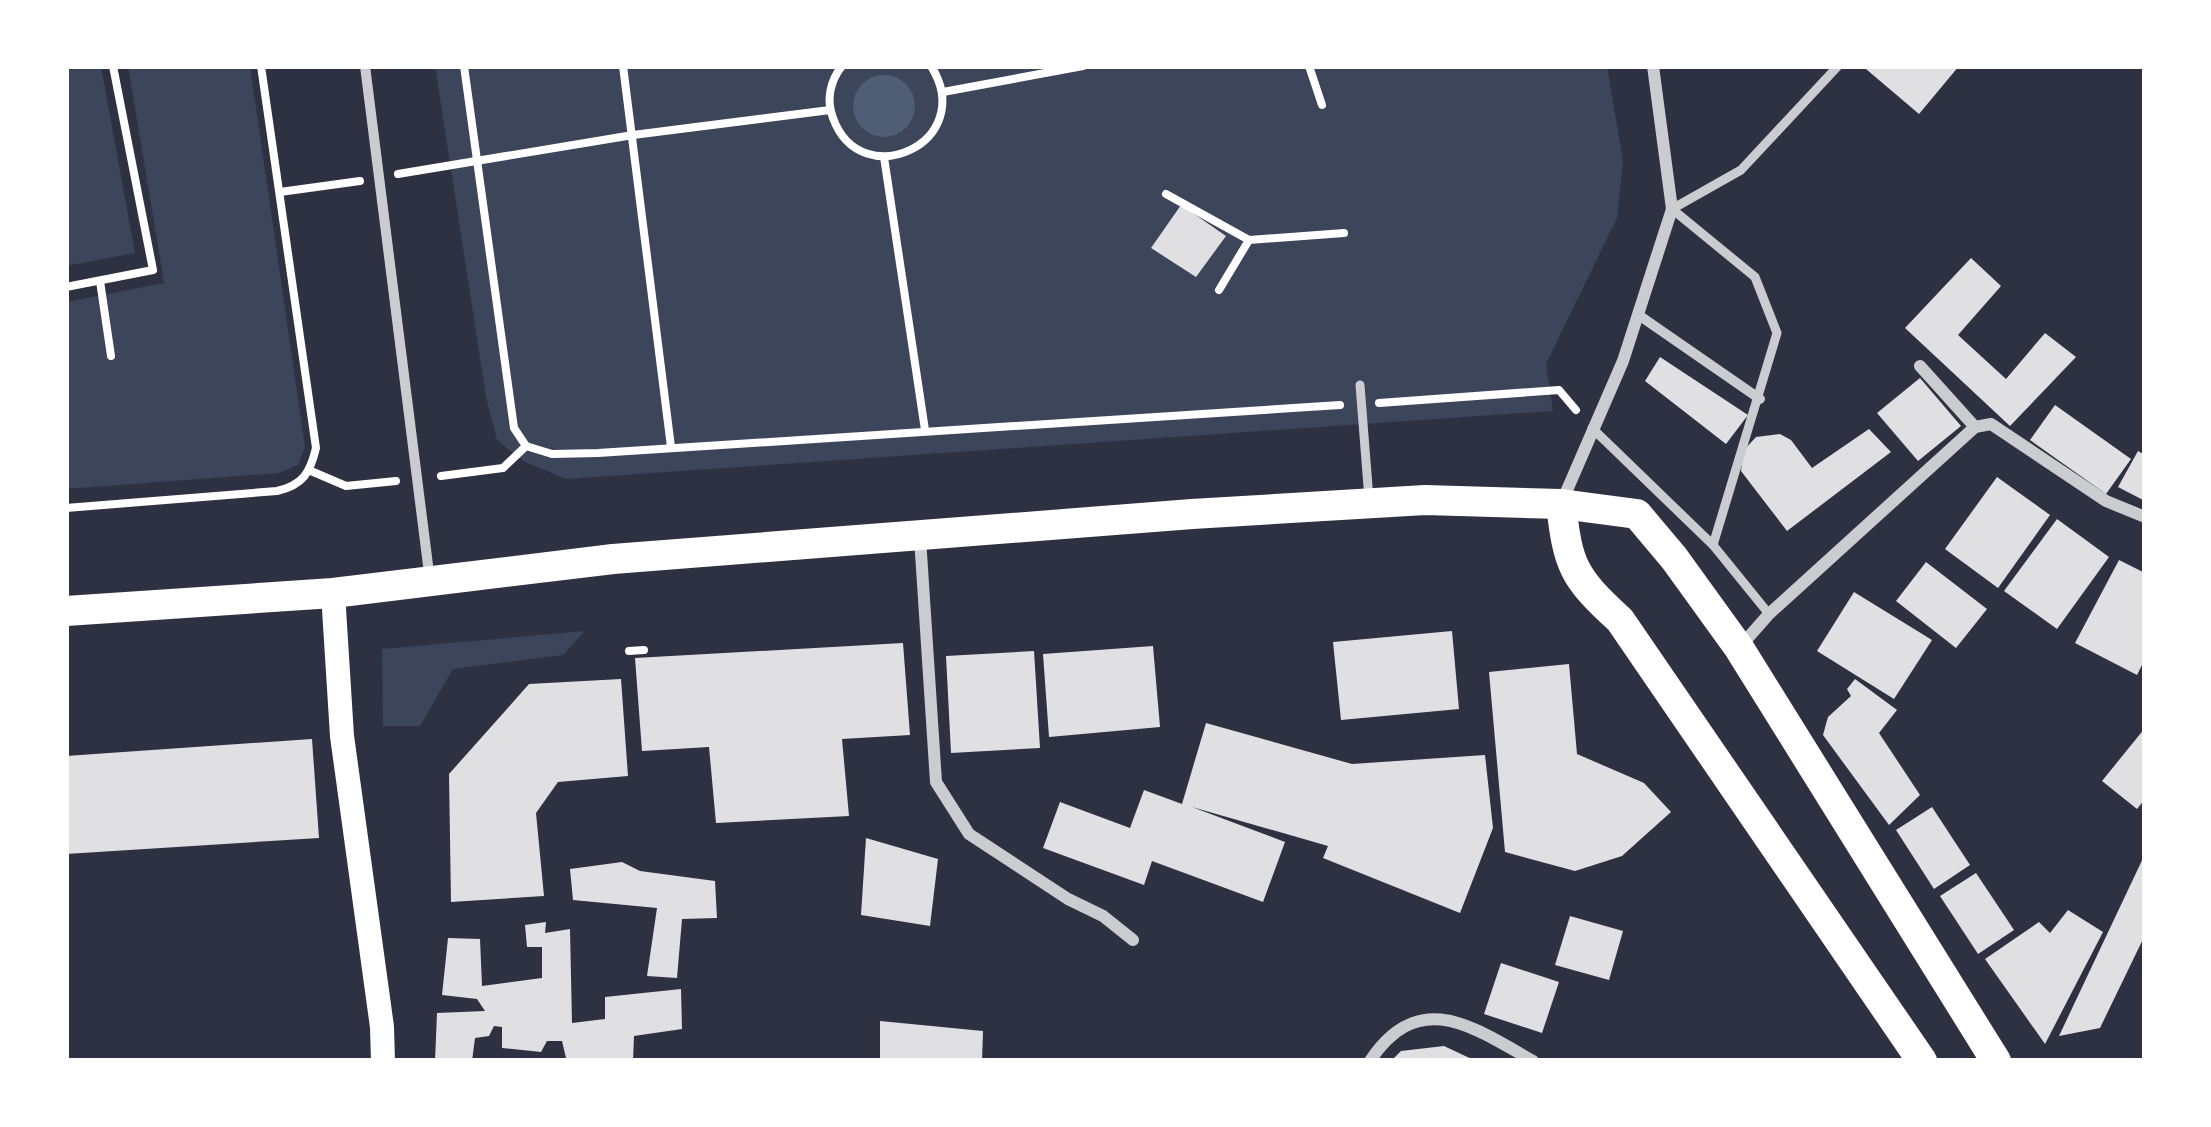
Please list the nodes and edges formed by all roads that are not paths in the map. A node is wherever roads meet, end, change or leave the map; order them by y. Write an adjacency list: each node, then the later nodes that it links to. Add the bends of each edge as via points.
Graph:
1 (364, 66): 16 (street)
2 (1653, 66): 4 (street)
3 (1838, 66): 4 (lane, via 1741,170)
4 (1672, 208): 5 (street); 8 (lane, via 1755,277 1778,333)
5 (1640, 316): 8 (street); 10 (street)
6 (1920, 366): 9 (street)
7 (1360, 385): 11 (lane)
8 (1760, 399): 15 (lane)
9 (1976, 427): 13 (street, via 1991,424 2106,501); 19 (street)
10 (1592, 428): 12 (street); 15 (lane)
11 (1369, 504): 12 (main road); 14 (main road)
12 (1561, 504): 20 (main road, via 1636,514); 25 (main road, via 1567,556 1582,583 1620,620)
13 (2145, 517)
14 (920, 537): 16 (main road, via 613,559); 21 (street, via 936,782 969,834)
15 (1713, 545): 19 (lane)
16 (430, 582): 17 (main road)
17 (333, 593): 18 (main road); 22 (main road, via 342,736)
18 (66, 611)
19 (1769, 614): 20 (street)
20 (1738, 648): 26 (main road)
21 (1133, 940)
22 (383, 1061)
23 (1370, 1061): 24 (street, via 1403,1025 1433,1016)
24 (1533, 1061)
25 (1922, 1061)
26 (1996, 1061)

